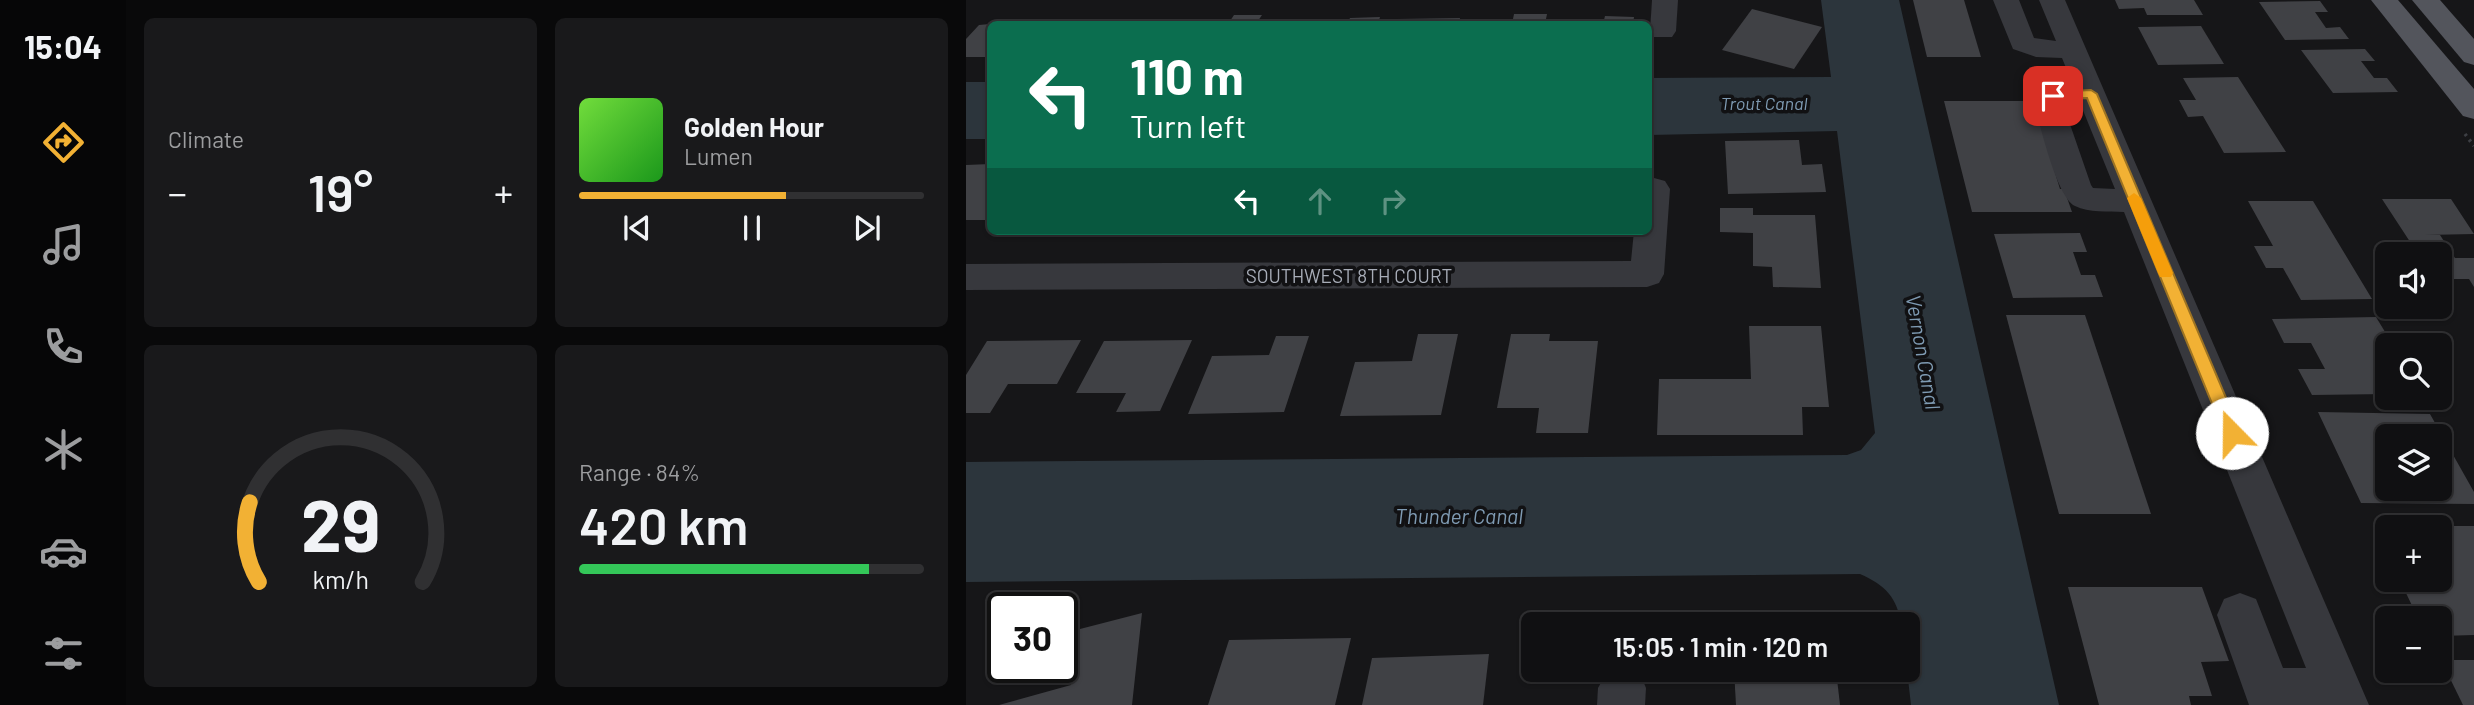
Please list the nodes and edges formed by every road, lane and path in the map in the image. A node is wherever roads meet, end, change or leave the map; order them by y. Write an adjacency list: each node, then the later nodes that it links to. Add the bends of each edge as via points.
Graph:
1 (1665, 0): 6 (street)
2 (2006, 0): 7 (street, via 2023,43 2036,49)
3 (2052, 0): 7 (street)
4 (2384, 0): 10 (main road)
5 (2425, 0): 8 (main road)
6 (1663, 32)
7 (2073, 50): 9 (street)
8 (2474, 56)
9 (2091, 94): 12 (street); 12 (street, via 2047,99 2076,188 2090,199)
10 (2474, 109)
11 (1654, 189): 13 (street, SOUTHWEST 8TH COURT)
12 (2136, 201): 18 (street)
13 (1652, 213)
14 (1650, 235): 15 (street, SOUTHWEST 8TH COURT, via 1647,274)
15 (966, 277)
16 (2240, 615): 17 (street)
17 (2271, 698): 18 (street)
18 (2343, 698)

